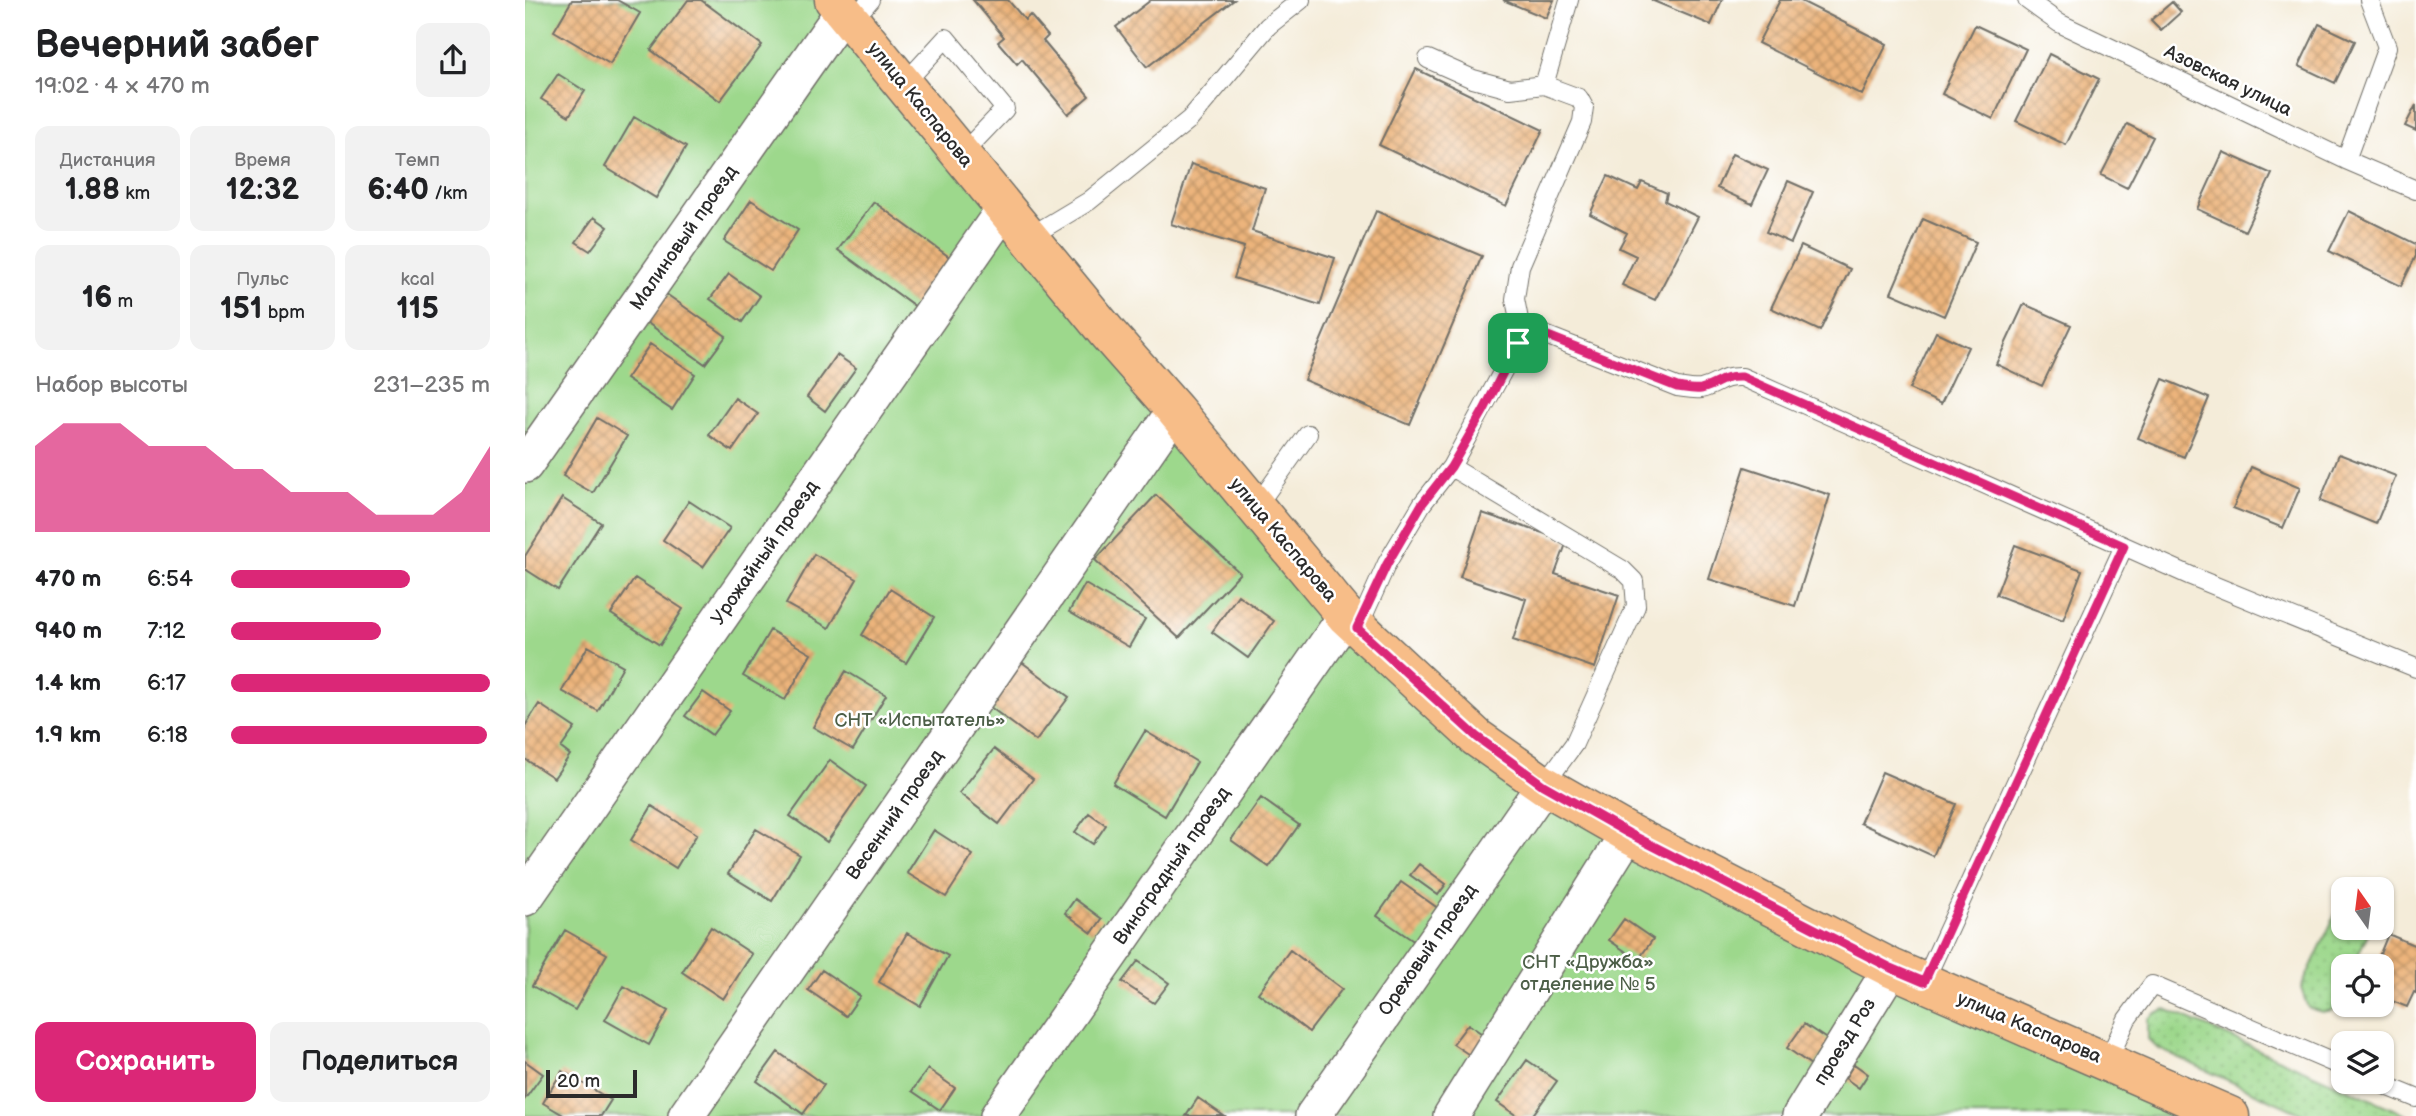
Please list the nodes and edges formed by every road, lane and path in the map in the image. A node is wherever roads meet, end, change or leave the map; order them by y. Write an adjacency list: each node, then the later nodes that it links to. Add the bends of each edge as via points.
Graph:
1 (1301, 0): 13 (lane, via 1268,26 1190,119 1089,201)
2 (1569, 0): 8 (lane)
3 (2027, 0): 10 (lane, Азовская улица, via 2059,23)
4 (2369, 0): 10 (lane, via 2387,47)
5 (850, 8): 7 (main road, улица Каспарова); 17 (street, Малиновый проезд)
6 (1427, 59): 8 (lane, via 1510,89)
7 (903, 85): 9 (main road, улица Каспарова); 9 (lane, via 946,38 1005,109)
8 (1544, 86): 14 (lane, via 1579,98 1584,107 1582,122 1520,266 1515,299)
9 (961, 155): 12 (main road, улица Каспарова)
10 (2346, 160): 11 (lane, Азовская улица)
11 (2416, 190)
12 (1004, 209): 13 (main road, улица Каспарова); 25 (street, Урожайный проезд)
13 (1029, 237): 15 (main road, улица Каспарова)
14 (1520, 325): 18 (lane, via 1518,343); 20 (lane, via 1677,387 1693,390 1727,376 1742,377)
15 (1175, 410): 19 (main road, улица Каспарова); 32 (street, Весенний проезд)
16 (1308, 434): 19 (lane)
17 (525, 465)
18 (1451, 467): 21 (lane, via 1422,504); 23 (lane, via 1623,570 1634,581 1636,606 1631,619 1574,744)
19 (1256, 507): 21 (main road, улица Каспарова)
20 (2124, 546): 22 (lane); 26 (lane)
21 (1352, 622): 23 (main road, улица Каспарова, via 1477,737); 33 (street, Виноградный проезд)
22 (2416, 668)
23 (1543, 785): 24 (main road, улица Каспарова); 34 (street, Ореховый проезд)
24 (1628, 833): 26 (main road, улица Каспарова); 35 (street)
25 (525, 898)
26 (1908, 975): 27 (main road, улица Каспарова); 36 (street, проезд Роз)
27 (2107, 1062): 28 (lane, via 2127,1019 2152,985); 31 (main road, улица Каспарова)
28 (2331, 1062)
29 (2394, 1087): 30 (lane)
30 (2415, 1094)
31 (2176, 1105): 37 (main road, улица Каспарова)
32 (686, 1116)
33 (997, 1116)
34 (1313, 1116)
35 (1451, 1116)
36 (1800, 1116)
37 (2230, 1116)

